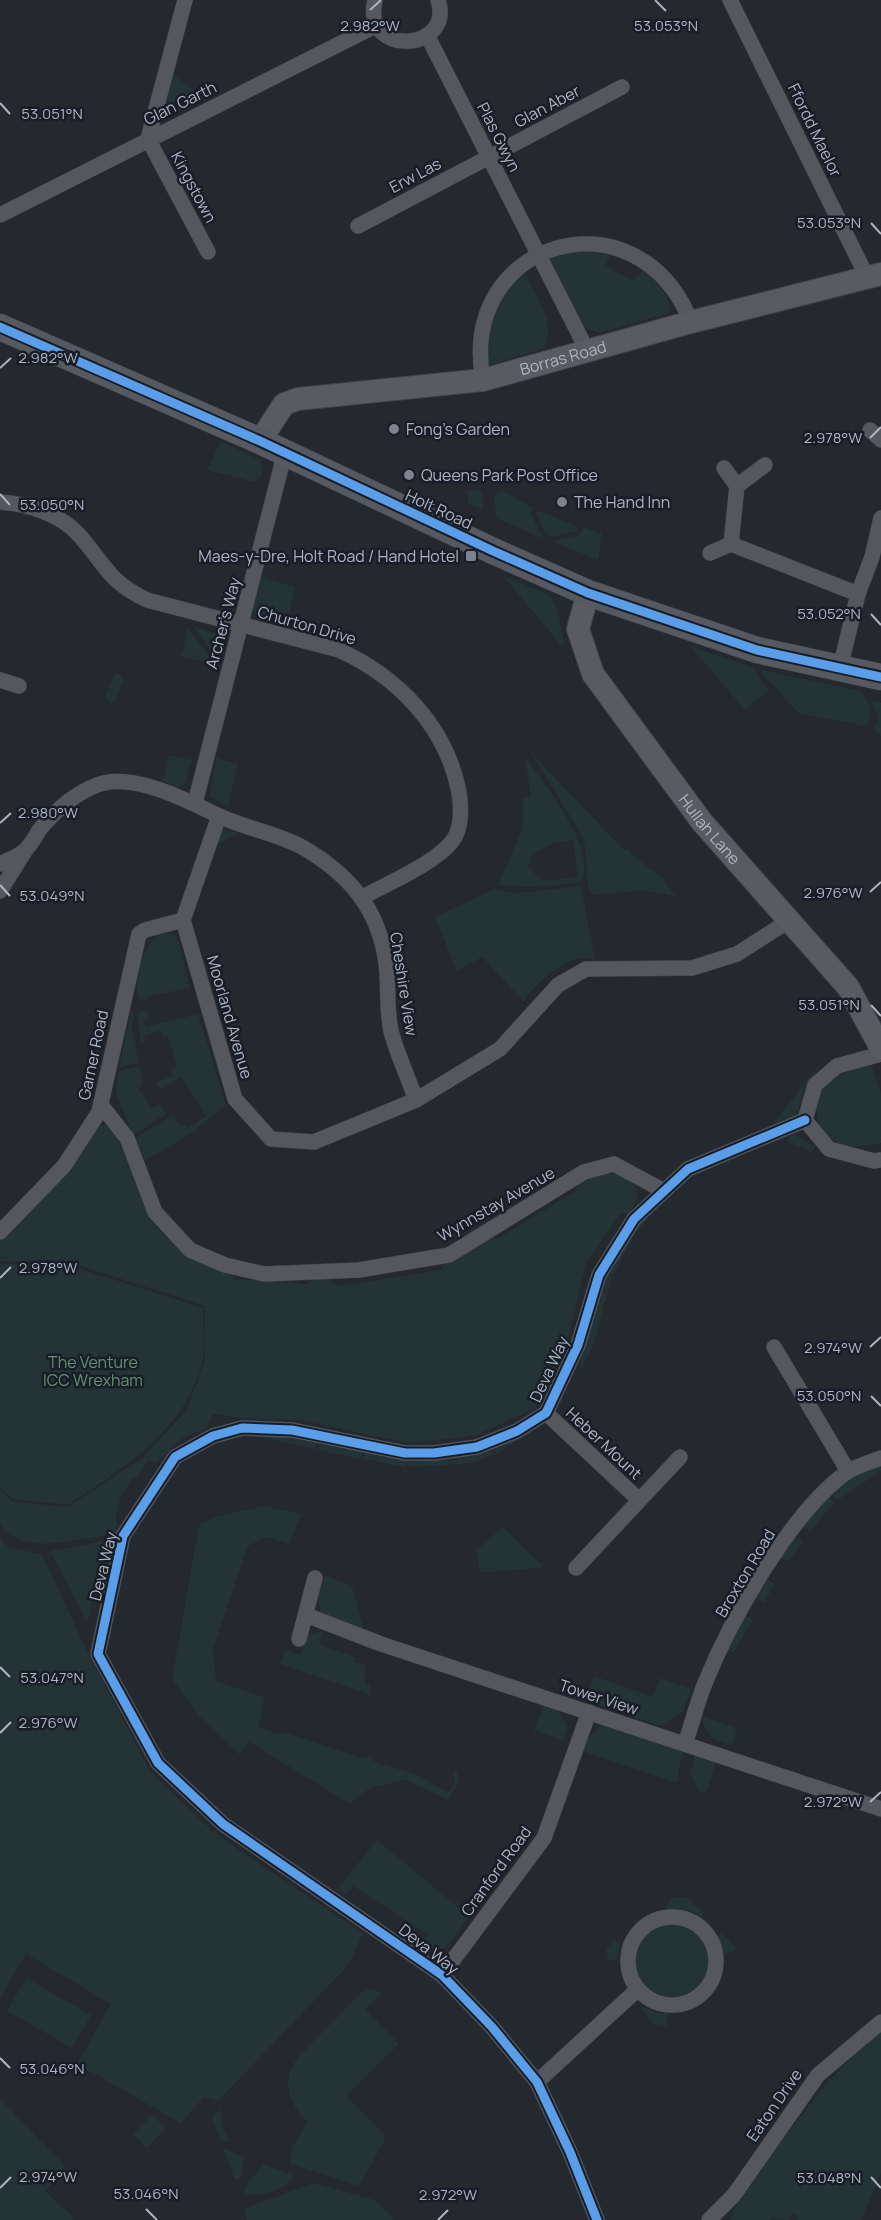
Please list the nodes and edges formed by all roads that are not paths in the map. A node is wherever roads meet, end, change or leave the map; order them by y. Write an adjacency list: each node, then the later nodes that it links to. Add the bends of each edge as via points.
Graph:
1 (185, 0): 8 (street)
2 (375, 0): 5 (street, via 373,14)
3 (438, 0): 6 (street, via 439,16)
4 (730, 0): 14 (street, Ffordd Maelor)
5 (377, 25): 6 (street, via 400,42); 8 (street, Glan Garth)
6 (428, 35): 9 (street, Plas Gwyn)
7 (622, 87): 9 (street, Glan Aber)
8 (148, 139): 10 (street, Glan Garth); 12 (street, Kingstown)
9 (489, 157): 11 (street, Erw Las); 13 (street, Plas Gwyn)
10 (0, 215)
11 (358, 226)
12 (208, 252)
13 (538, 255): 15 (street, via 571,244 596,244 638,256 672,285); 17 (street, Plas Gwyn); 18 (street, via 512,274 494,296 484,318 480,342)
14 (874, 275): 15 (street, Borras Road)
15 (691, 322): 17 (street, Borras Road)
16 (0, 327): 19 (main road, Holt Road)
17 (588, 352): 18 (street, Borras Road)
18 (483, 380): 19 (street, Borras Road, via 298,399 284,404)
19 (260, 441): 20 (main road, Holt Road)
20 (285, 452): 29 (main road, Holt Road); 31 (street, Archer's Way)
21 (765, 465): 23 (street)
22 (724, 468): 23 (street)
23 (737, 486): 26 (street)
24 (0, 502): 31 (street, Churton Drive, via 17,503 61,520 80,536 109,576 126,590 147,600)
25 (881, 518): 28 (street)
26 (731, 544): 27 (street); 30 (street)
27 (710, 554)
28 (877, 559): 30 (street)
29 (588, 593): 32 (main road, Holt Road, via 757,650); 43 (street, Hullah Lane, via 578,629 593,674 702,822)
30 (858, 594): 32 (street)
31 (241, 625): 36 (street, Archer's Way); 41 (street, Churton Drive, via 339,650 369,664 399,688 425,717 444,747 460,798 460,821 455,836 432,858)
32 (840, 668): 33 (main road, Holt Road)
33 (881, 677)
34 (0, 680): 35 (street)
35 (19, 686)
36 (195, 803): 37 (street, Cheshire View); 38 (street, Cheshire View, via 133,782 99,784 55,812)
37 (219, 816): 41 (street, Cheshire View, via 299,846 334,870); 42 (street)
38 (25, 851): 39 (street); 40 (street, Cheshire View)
39 (0, 864)
40 (0, 891)
41 (363, 897): 46 (street, Cheshire View, via 377,927 386,963 391,1032)
42 (183, 920): 46 (street, Moorland Avenue, via 235,1099 271,1138 314,1142); 47 (street, Garner Road, via 139,934)
43 (790, 920): 44 (street, Hullah Lane, via 848,987); 46 (street, Moorland Avenue, via 737,954 692,968 586,969 558,985 500,1049)
44 (881, 1048)
45 (881, 1054): 48 (street, via 837,1066 815,1085)
46 (416, 1100)
47 (101, 1105): 50 (street, Wynnstay Avenue, via 127,1138 155,1212 190,1250 225,1265 264,1274 358,1270 449,1255 584,1172 614,1164); 51 (street, Garner Road, via 64,1166)
48 (805, 1120): 49 (street, via 828,1149); 50 (street, Deva Way, via 688,1169)
49 (881, 1160)
50 (664, 1191): 53 (street, Deva Way, via 634,1219 599,1275 578,1345)
51 (0, 1233)
52 (774, 1347): 56 (street)
53 (546, 1413): 57 (street, Heber Mount); 65 (street, Deva Way, via 517,1431 477,1447 434,1453 405,1453 271,1428 242,1428 213,1436 175,1457 123,1536 98,1654 158,1763 223,1824)
54 (680, 1457): 57 (street, Heber Mount)
55 (881, 1458): 56 (street, Broxton Road)
56 (848, 1472): 63 (street, Broxton Road, via 818,1499 790,1534 743,1607 705,1684)
57 (638, 1499): 58 (street, Heber Mount)
58 (576, 1568)
59 (315, 1578): 60 (street)
60 (306, 1616): 61 (street); 62 (street, Tower View)
61 (299, 1639)
62 (589, 1712): 63 (street, Tower View); 65 (street, Cranford Road, via 544,1838)
63 (686, 1744): 64 (street, Tower View)
64 (881, 1809)
65 (442, 1975): 68 (street, Deva Way, via 492,2026)
66 (638, 1989): 66 (street, via 630,1976 628,1961 630,1946 643,1928 662,1917 677,1917 704,1929 717,1955 714,1976 702,1994 690,2002 662,2004 648,1999); 68 (street)
67 (881, 2022): 70 (street, Eaton Drive, via 818,2075 734,2195)
68 (537, 2082): 69 (street, Deva Way)
69 (597, 2220)
70 (709, 2220)

